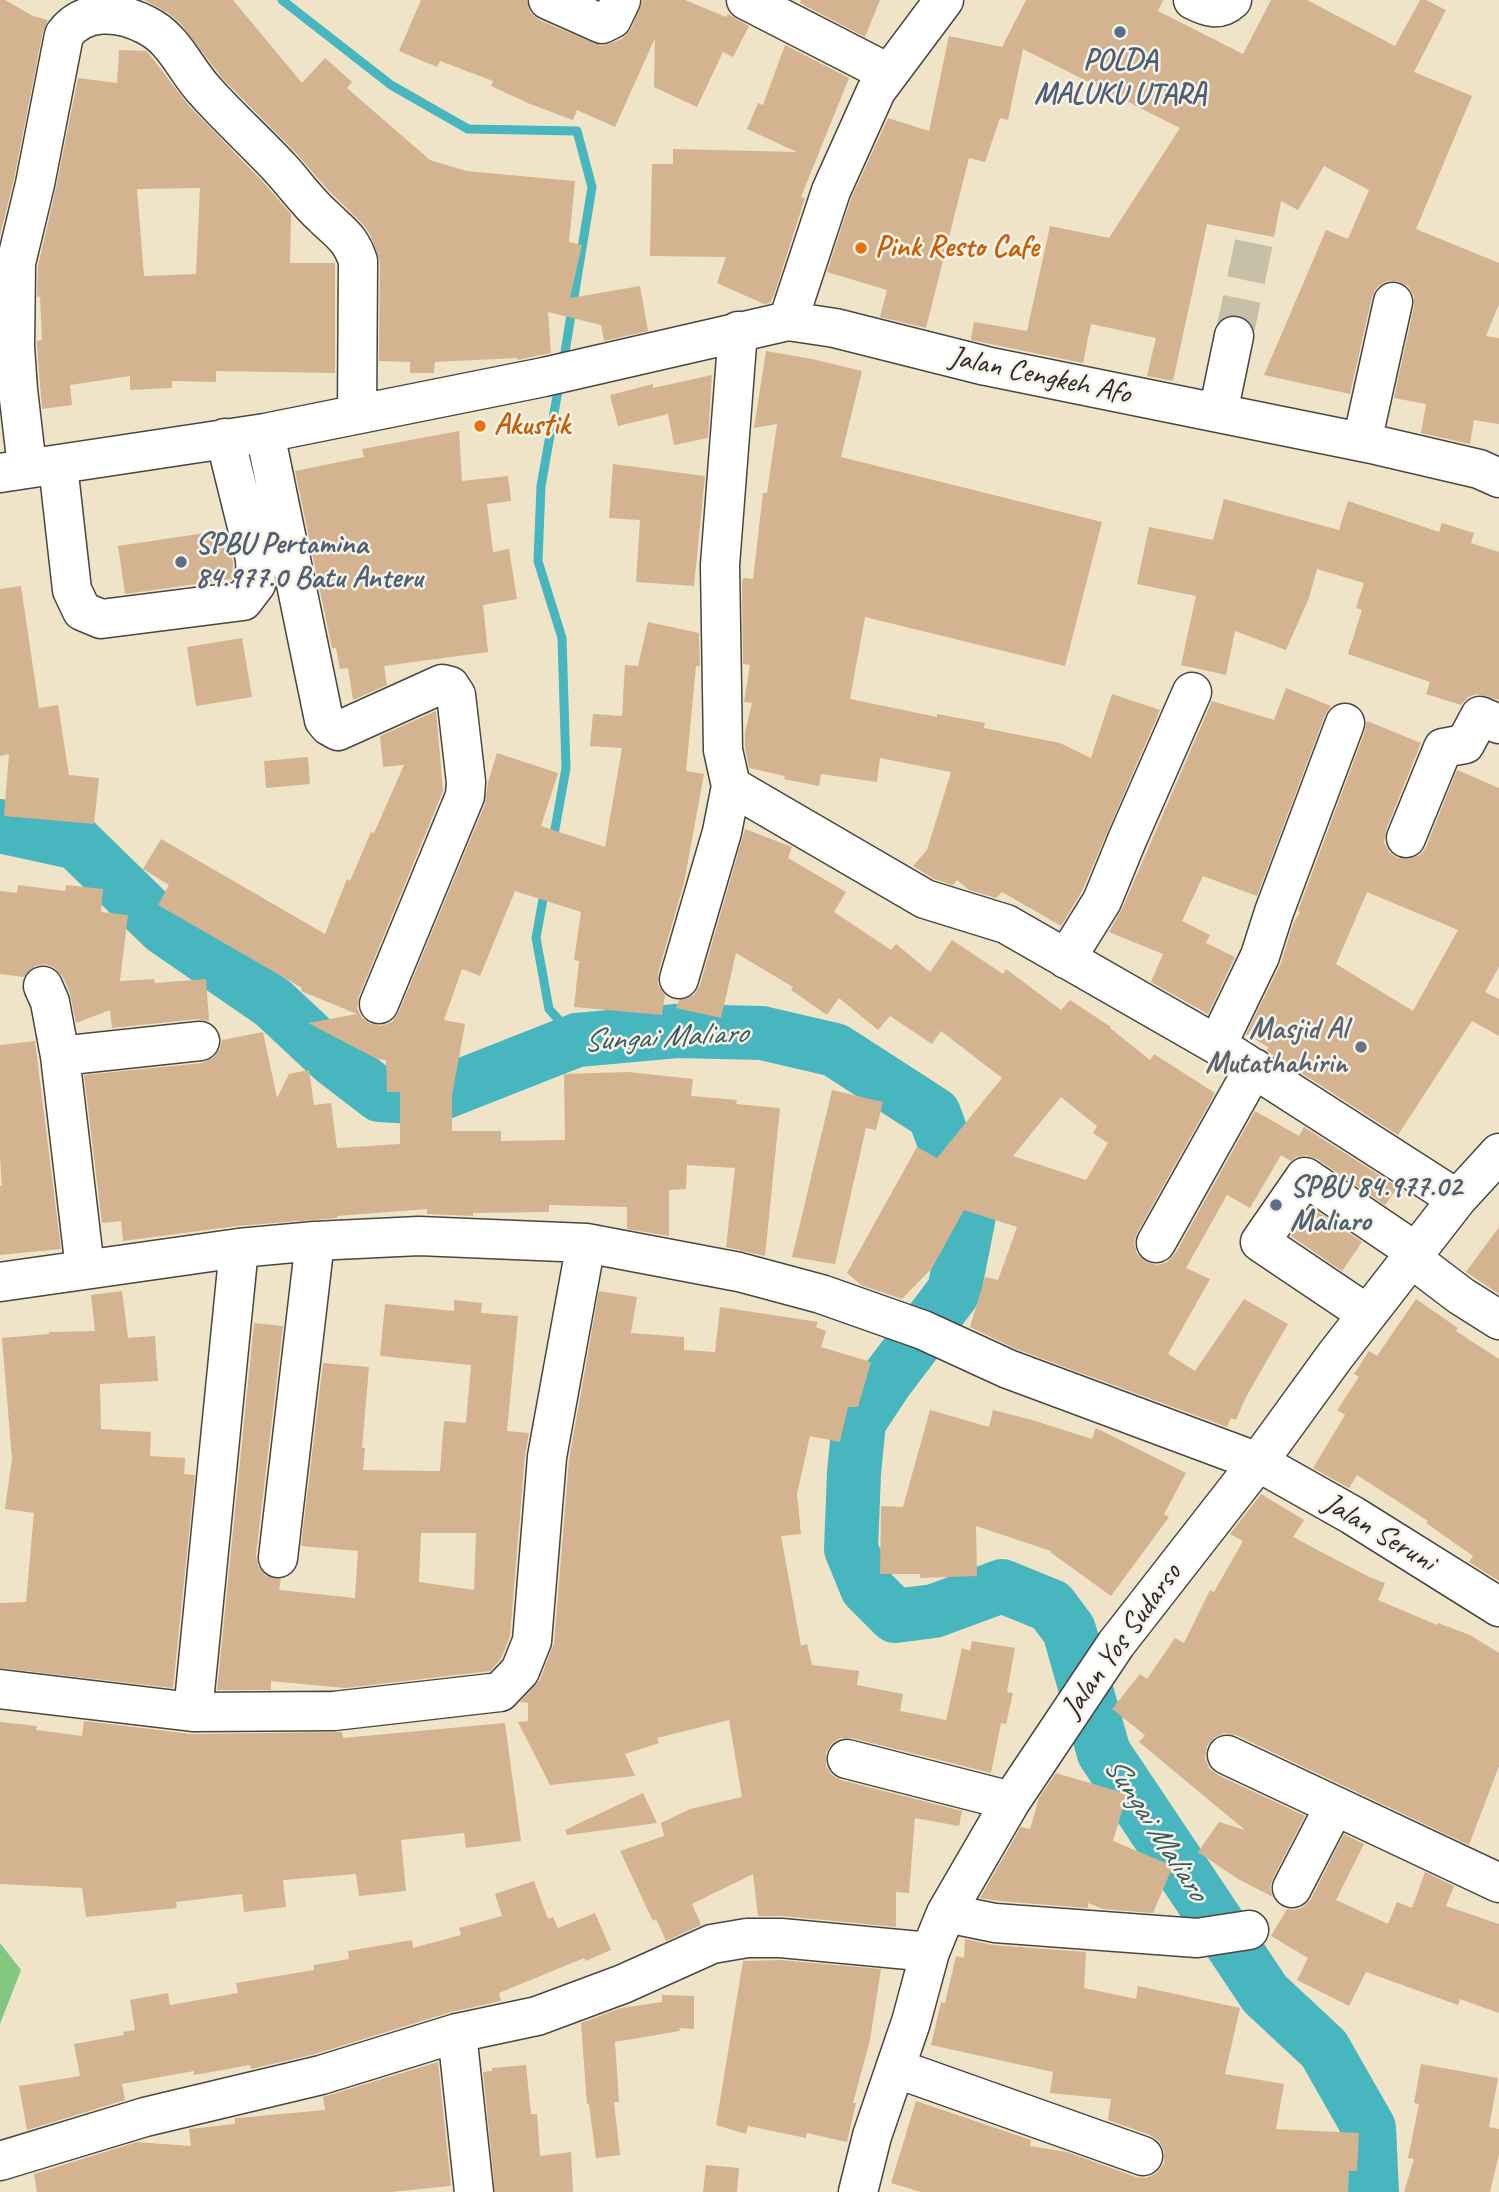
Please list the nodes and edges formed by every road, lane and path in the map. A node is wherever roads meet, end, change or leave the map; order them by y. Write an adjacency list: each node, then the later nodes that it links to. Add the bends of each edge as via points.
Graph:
1 (548, 0): 2 (street, via 602,24 612,19)
2 (621, 0)
3 (746, 0): 7 (street)
4 (944, 0): 7 (street)
5 (1193, 0): 6 (street, via 1209,8)
6 (1232, 0)
7 (888, 74): 9 (street, via 831,191)
8 (1393, 302): 16 (street)
9 (788, 320): 10 (street, Jalan Cengkeh Afo); 12 (street, Jalan Cengkeh Afo)
10 (738, 331): 13 (street, Jalan Cengkeh Afo, via 544,377); 22 (street, via 720,565 723,750)
11 (1234, 337): 12 (street)
12 (1218, 413): 16 (street, Jalan Cengkeh Afo)
13 (357, 414): 14 (street, Jalan Cengkeh Afo); 17 (street, via 358,261 346,235 323,217 204,90 158,33 136,21 104,14 79,20 64,35 16,263 17,379)
14 (265, 433): 15 (street, Jalan Cengkeh Afo); 27 (street, via 328,726 338,731 442,684 456,695 465,796)
15 (225, 439): 17 (street, Jalan Cengkeh Afo); 17 (street, via 255,559 256,584 243,601 101,619 82,611)
16 (1362, 442): 18 (street, Jalan Cengkeh Afo, via 1479,469)
17 (28, 468)
18 (1499, 478)
19 (1192, 692): 24 (street, via 1102,901)
20 (1490, 720): 23 (street)
21 (1345, 723): 29 (street, via 1261,956)
22 (731, 786): 24 (street, via 925,899 1006,924); 25 (street)
23 (1411, 848)
24 (1066, 959): 29 (street)
25 (679, 979)
26 (43, 986): 30 (street)
27 (379, 1004)
28 (200, 1041): 30 (street)
29 (1217, 1045): 31 (street)
30 (60, 1056): 39 (street)
31 (1254, 1068): 33 (street); 36 (street)
32 (1499, 1153): 33 (street, Jalan Yos Sudarso)
33 (1457, 1199): 38 (street, Jalan Yos Sudarso)
34 (315, 1241): 35 (street, Jalan Seruni, via 419,1236); 37 (street, Jalan Seruni); 44 (street)
35 (586, 1242): 43 (street, Jalan Seruni, via 673,1257 821,1294); 47 (street, via 547,1457 531,1641 520,1671 500,1692 488,1694 334,1711)
36 (1156, 1243)
37 (239, 1248): 39 (street, Jalan Seruni); 47 (street)
38 (1413, 1255): 41 (street, Jalan Yos Sudarso); 41 (street, via 1305,1177 1260,1242); 42 (street, via 1461,1296)
39 (85, 1269): 40 (street, Jalan Seruni)
40 (0, 1282)
41 (1367, 1314): 43 (street, Jalan Yos Sudarso)
42 (1499, 1320)
43 (1258, 1462): 45 (street, Jalan Seruni); 50 (street, Jalan Yos Sudarso, via 1116,1644)
44 (278, 1558)
45 (1499, 1607)
46 (0, 1689): 47 (street)
47 (193, 1712)
48 (1227, 1755): 51 (street)
49 (847, 1759): 50 (street)
50 (1011, 1801): 54 (street, Jalan Yos Sudarso)
51 (1334, 1807): 52 (street); 53 (street)
52 (1499, 1883)
53 (1292, 1888)
54 (946, 1913): 55 (street, via 995,1923 1197,1938); 56 (street, Jalan Yos Sudarso)
55 (1249, 1930)
56 (930, 1952): 57 (street, via 781,1938 712,1944 574,2004); 58 (street, Jalan Yos Sudarso)
57 (457, 2034): 60 (street, via 321,2075 100,2129); 61 (street)
58 (895, 2068): 59 (street); 62 (street, Jalan Yos Sudarso)
59 (1143, 2156)
60 (0, 2161)
61 (474, 2192)
62 (858, 2192)

